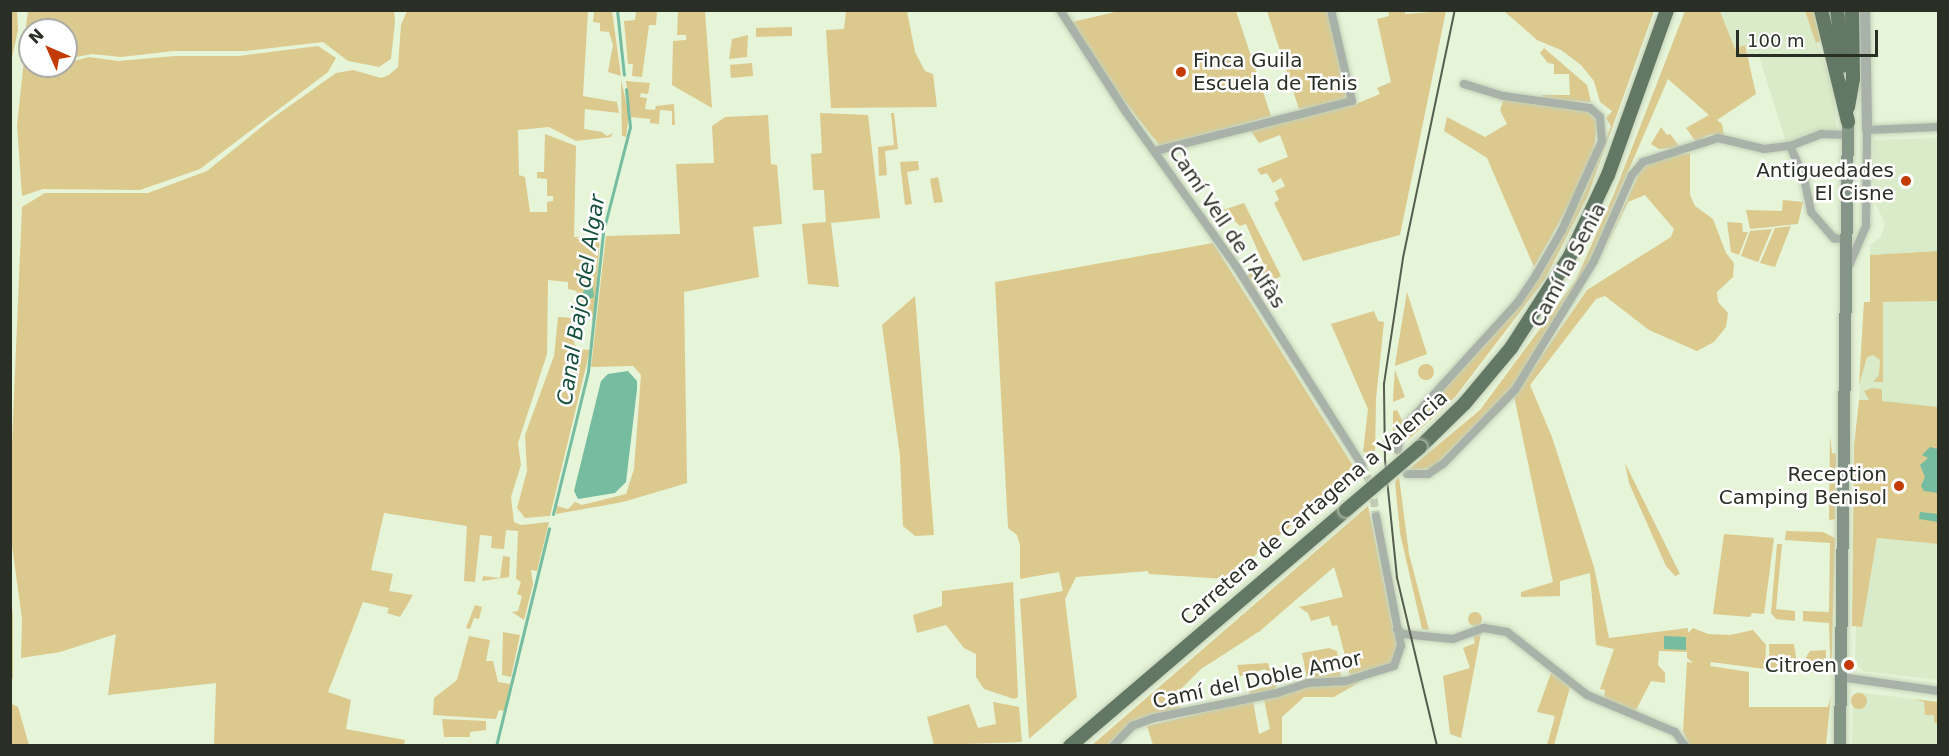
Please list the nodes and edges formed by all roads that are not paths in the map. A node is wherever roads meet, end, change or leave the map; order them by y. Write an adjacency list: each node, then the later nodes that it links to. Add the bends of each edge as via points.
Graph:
1 (1060, 10): 15 (street, Camí Vell de l'Alfàs)
2 (1331, 10): 15 (street, via 1352,101)
3 (1667, 10): 16 (highway, Carretera de Cartagena a Valencia)
4 (1677, 10): 16 (highway, via 1634,126)
5 (1821, 10): 12 (highway)
6 (1837, 10): 10 (highway)
7 (1852, 10): 10 (highway, via 1853,78)
8 (1865, 10): 13 (street)
9 (1464, 84): 19 (street, Camí la Senia, via 1503,96 1590,108 1600,117 1602,141 1562,230 1536,275 1518,302 1408,423 1399,437)
10 (1848, 107): 12 (highway)
11 (1938, 127): 13 (street)
12 (1848, 129): 14 (street, Camí la Senia); 17 (main road)
13 (1868, 130): 18 (street, via 1866,226)
14 (1790, 146): 17 (street, via 1804,178 1811,212 1834,238); 21 (street, Camí la Senia, via 1764,149 1718,138 1642,162 1632,175 1594,261 1515,390 1443,464 1428,474)
15 (1155, 151): 20 (street, Camí Vell de l'Alfàs, via 1236,266)
16 (1608, 175): 28 (highway, Carretera de Cartagena a Valencia, bridge, via 1570,256 1533,317 1465,403 1420,447)
17 (1848, 240): 18 (main road)
18 (1848, 268): 26 (main road)
19 (1398, 450)
20 (1362, 465)
21 (1407, 474)
22 (1376, 516): 23 (street)
23 (1397, 629): 24 (street); 25 (street)
24 (1412, 635): 25 (street); 30 (street, via 1453,639 1484,628 1507,632 1587,695 1675,732)
25 (1401, 646): 29 (street, Camí del Doble Amor, via 1394,666 1346,681 1308,683 1154,718 1132,726)
26 (1841, 677): 27 (street); 31 (main road)
27 (1938, 691)
28 (1070, 746)
29 (1113, 746)
30 (1685, 746)
31 (1840, 746)

